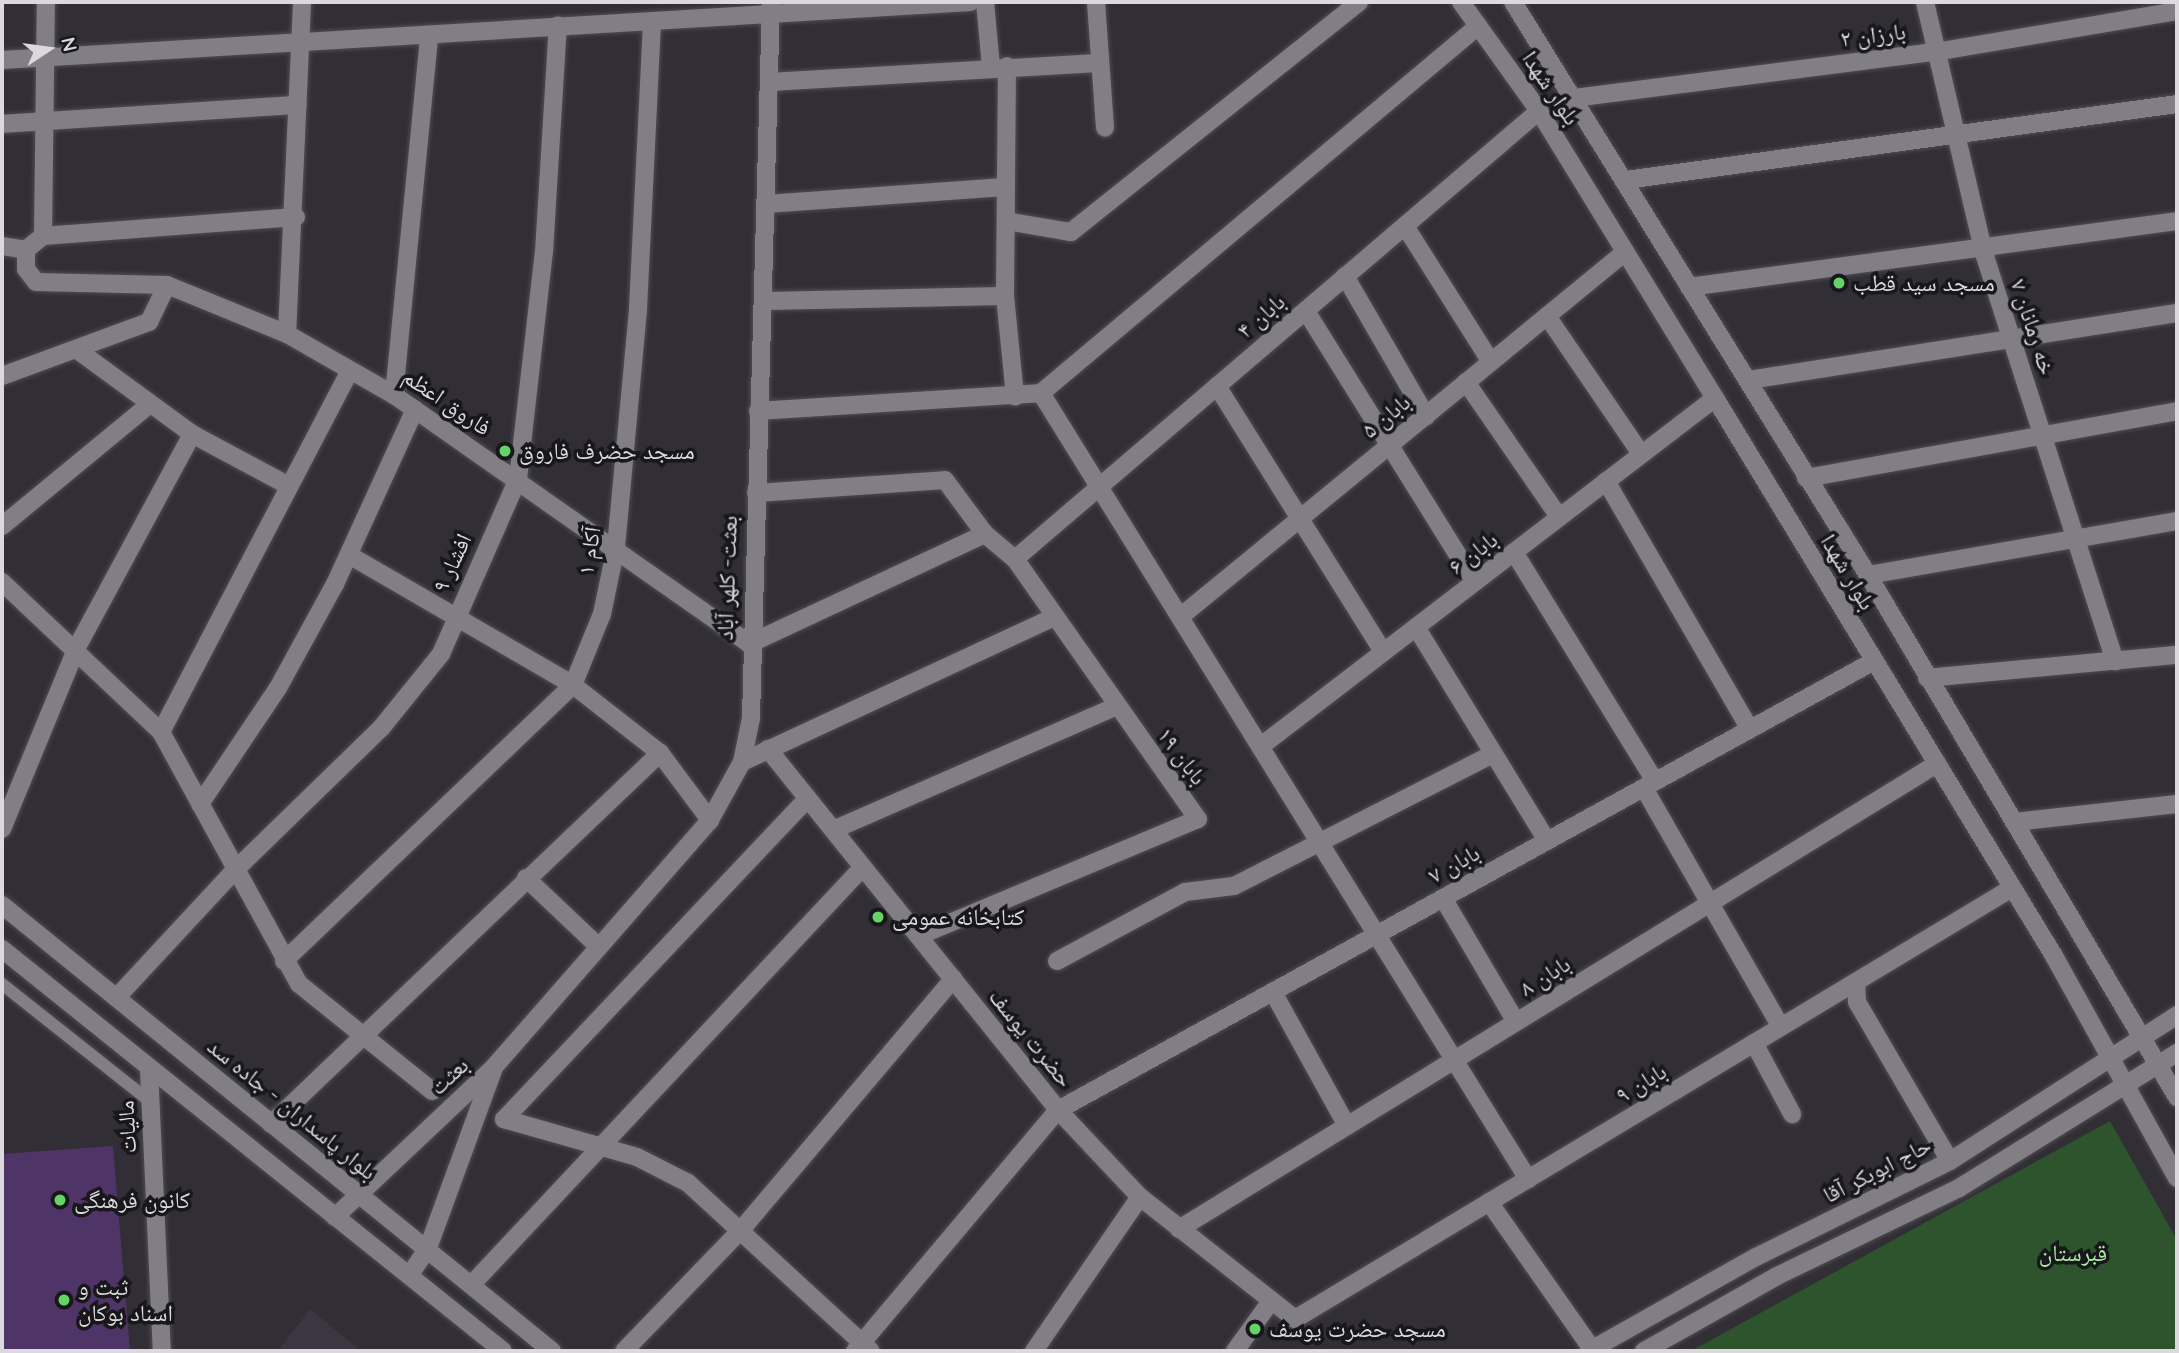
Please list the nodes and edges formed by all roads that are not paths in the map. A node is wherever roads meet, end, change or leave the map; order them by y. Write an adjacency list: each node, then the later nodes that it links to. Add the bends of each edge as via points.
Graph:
1 (46, 2): 19 (street)
2 (302, 2): 16 (street)
3 (970, 2): 10 (street)
4 (985, 2): 21 (street)
5 (1096, 2): 20 (street)
6 (1359, 2): 35 (street, via 1071,232)
7 (1461, 2): 14 (street, بلوار شهدا)
8 (1513, 2): 23 (street, بلوار شهدا)
9 (1925, 2): 17 (street, خه رمانان ۷)
10 (770, 9): 12 (street); 22 (street, بعثت- کلهر آباد)
11 (2177, 11): 17 (street, بارزان ۲)
12 (652, 21): 13 (street); 85 (street, آکام ۱, via 638,309)
13 (558, 25): 15 (street); 74 (street, افشار ۹, via 544,252)
14 (1478, 26): 26 (street, بلوار شهدا); 60 (street)
15 (429, 35): 16 (street); 61 (street)
16 (302, 41): 19 (street); 25 (street)
17 (1935, 52): 23 (street, بارزان ۲); 30 (street, خه رمانان ۷)
18 (2, 60): 19 (street)
19 (47, 61): 27 (street)
20 (1097, 63): 21 (street); 29 (street)
21 (999, 66): 22 (street); 32 (street)
22 (770, 82): 33 (street, بعثت- کلهر آباد)
23 (1574, 98): 31 (street, بلوار شهدا)
24 (2177, 104): 30 (street)
25 (297, 105): 27 (street); 34 (street)
26 (1539, 111): 37 (street, بابان ۴); 42 (street, بلوار شهدا)
27 (47, 121): 28 (street); 38 (street)
28 (2, 124)
29 (1105, 128)
30 (1953, 133): 31 (street); 41 (street, خه رمانان ۷)
31 (1626, 180): 45 (street, بلوار شهدا)
32 (1004, 187): 33 (street); 35 (street)
33 (766, 204): 47 (street, بعثت- کلهر آباد)
34 (296, 216): 38 (street); 51 (street)
35 (1006, 220): 46 (street)
36 (2177, 221): 41 (street)
37 (1405, 226): 43 (street, بابان ۴); 54 (street)
38 (43, 236): 40 (street)
39 (2, 246): 40 (street)
40 (26, 250): 44 (street, via 26,269 36,282)
41 (1983, 250): 45 (street); 52 (street, خه رمانان ۷)
42 (1624, 253): 50 (street, بابان ۵); 63 (street, بلوار شهدا)
43 (1345, 276): 48 (street, بابان ۴); 68 (street)
44 (167, 285): 51 (street, فاروق اعظم); 53 (street, via 149,322)
45 (1689, 287): 57 (street, بلوار شهدا)
46 (1004, 296): 47 (street); 62 (street)
47 (764, 301): 66 (street, بعثت- کلهر آباد)
48 (1306, 311): 59 (street, بابان ۴); 71 (street)
49 (2177, 313): 52 (street)
50 (1548, 316): 54 (street, بابان ۵); 72 (street)
51 (287, 334): 55 (street, فاروق اعظم)
52 (2011, 342): 57 (street); 70 (street, خه رمانان ۷)
53 (80, 352): 56 (street); 64 (street)
54 (1491, 362): 58 (street, بابان ۵)
55 (349, 372): 61 (street, فاروق اعظم); 76 (street)
56 (2, 376)
57 (1749, 380): 73 (street, بلوار شهدا)
58 (1466, 382): 68 (street, بابان ۵); 79 (street)
59 (1217, 386): 77 (street, بابان ۴); 80 (street)
60 (1041, 393): 62 (street); 77 (street)
61 (394, 395): 65 (street, فاروق اعظم)
62 (1015, 397): 66 (street)
63 (1715, 398): 72 (street, بابان ۶); 101 (street, بلوار شهدا)
64 (149, 405): 69 (street); 82 (street)
65 (415, 409): 74 (street, فاروق اعظم); 87 (street)
66 (758, 411): 78 (street, بعثت- کلهر آباد)
67 (2177, 411): 70 (street)
68 (1426, 416): 71 (street, بابان ۵)
69 (192, 434): 76 (street); 97 (street)
70 (2043, 435): 73 (street); 84 (street, خه رمانان ۷)
71 (1388, 446): 80 (street, بابان ۵); 91 (street)
72 (1641, 454): 75 (street, بابان ۶)
73 (1807, 478): 89 (street, بلوار شهدا)
74 (517, 479): 85 (street, فاروق اعظم); 92 (street, افشار ۹)
75 (1606, 481): 79 (street, بابان ۶); 105 (street)
76 (287, 485): 106 (street)
77 (1099, 487): 88 (street, بابان ۴); 94 (street)
78 (756, 493): 83 (street, بابان ۱۹, via 945,480); 96 (street, بعثت- کلهر آباد)
79 (1559, 517): 86 (street, بابان ۶)
80 (1297, 521): 94 (street, بابان ۵); 98 (street)
81 (2177, 522): 84 (street)
82 (2, 526)
83 (985, 534): 88 (street, بابان ۱۹); 96 (street)
84 (2073, 540): 89 (street); 100 (street, خه رمانان ۷)
85 (616, 547): 96 (street, فاروق اعظم); 103 (street, آکام ۱, via 603,614)
86 (1514, 552): 91 (street, بابان ۶); 113 (street)
87 (349, 555): 92 (street); 115 (street, via 278,688)
88 (1015, 559): 93 (street, بابان ۱۹)
89 (1868, 575): 102 (street, بلوار شهدا)
90 (2, 582): 97 (street)
91 (1475, 582): 95 (street, بابان ۶)
92 (456, 613): 103 (street); 124 (street, افشار ۹, via 423,682)
93 (1054, 617): 104 (street, بابان ۱۹); 108 (street)
94 (1180, 617): 107 (street)
95 (1416, 627): 98 (street, بابان ۶); 110 (street)
96 (748, 644): 111 (street, بعثت- کلهر آباد, via 751,718)
97 (77, 647): 106 (street); 119 (street)
98 (1383, 652): 107 (street, بابان ۶)
99 (2177, 655): 100 (street)
100 (2115, 661): 102 (street)
101 (1874, 662): 105 (street, بابان ۷); 112 (street, بلوار شهدا)
102 (1927, 678): 118 (street, بلوار شهدا)
103 (573, 685): 109 (street); 134 (street, آکام ۱)
104 (1115, 707): 120 (street); 131 (street, بابان ۱۹, via 1198,819)
105 (1750, 729): 113 (street, بابان ۷)
106 (161, 732): 115 (street)
107 (1261, 746): 121 (street)
108 (768, 749): 111 (street); 114 (street, حضرت یوسف)
109 (660, 754): 117 (street); 125 (street)
110 (1491, 755): 121 (street); 122 (street)
111 (742, 762): 117 (street, بعثت- کلهر آباد)
112 (1935, 765): 126 (street, بلوار شهدا); 128 (street, بابان ۸)
113 (1650, 785): 122 (street, بابان ۷); 128 (street)
114 (807, 799): 120 (street, حضرت یوسف); 161 (street, via 505,1119)
115 (200, 804): 124 (street)
116 (2177, 804): 118 (street)
117 (710, 820): 132 (street, بعثت- کلهر آباد)
118 (2014, 822): 145 (street, بلوار شهدا)
119 (2, 829)
120 (833, 830): 123 (street, حضرت یوسف)
121 (1319, 840): 130 (street); 135 (street, via 1234,886 1185,892)
122 (1547, 841): 127 (street, بابان ۷)
123 (862, 868): 131 (street, حضرت یوسف); 161 (street)
124 (233, 872): 134 (street); 140 (street, افشار ۹)
125 (526, 878): 132 (street); 144 (street)
126 (2012, 888): 137 (street, بابان ۹); 149 (street, بلوار شهدا)
127 (1443, 898): 130 (street, بابان ۷); 142 (street)
128 (1712, 902): 142 (street, بابان ۸); 143 (street)
129 (2, 905): 140 (street, بلوار پاسداران - جاده سد)
130 (1380, 933): 139 (street, بابان ۷); 148 (street)
131 (918, 936): 136 (street, حضرت یوسف)
132 (599, 947): 151 (street, بعثت- کلهر آباد)
133 (2, 949): 152 (street)
134 (284, 961): 144 (street, via 299,984)
135 (1057, 961)
136 (953, 979): 157 (street, حضرت یوسف); 170 (street)
137 (1856, 982): 143 (street, بابان ۹); 162 (street, via 1857,1002)
138 (2, 984): 156 (street)
139 (1273, 992): 157 (street, بابان ۷); 160 (street)
140 (117, 997): 159 (street, بلوار پاسداران - جاده سد)
141 (2177, 1015): 145 (street, حاج ابوبکر آقا)
142 (1516, 1023): 148 (street, بابان ۸)
143 (1780, 1027): 146 (street, بابان ۹)
144 (363, 1034): 154 (street); 159 (street)
145 (2142, 1037): 149 (street, حاج ابوبکر آقا); 150 (street, بلوار شهدا)
146 (1754, 1043): 158 (street); 164 (street, بابان ۹)
147 (2177, 1053): 150 (street)
148 (1456, 1059): 160 (street, بابان ۸); 164 (street)
149 (2111, 1059): 153 (street, بلوار شهدا); 162 (street, حاج ابوبکر آقا)
150 (2158, 1064): 153 (street); 155 (street, بلوار شهدا)
151 (494, 1067): 165 (street, بعثت); 171 (street, بعثت)
152 (149, 1069): 156 (street, مالیات); 168 (street)
153 (2127, 1089): 163 (street, بلوار شهدا); 184 (street, via 1959,1188 1777,1276)
154 (432, 1091)
155 (2177, 1097)
156 (151, 1102): 178 (street, مالیات)
157 (1058, 1110): 166 (street, حضرت یوسف); 176 (street)
158 (1792, 1114)
159 (271, 1124): 165 (street, بلوار پاسداران - جاده سد)
160 (1347, 1126): 169 (street, بابان ۸)
161 (601, 1149): 170 (street, via 637,1157 688,1183); 173 (street)
162 (1950, 1161): 177 (street, حاج ابوبکر آقا, via 1756,1257)
163 (2177, 1178)
164 (1528, 1179): 167 (street, بابان ۹)
165 (359, 1195): 168 (street, بعثت); 171 (street, بلوار پاسداران - جاده سد)
166 (1140, 1197): 169 (street, حضرت یوسف); 182 (street)
167 (1489, 1202): 175 (street, بابان ۹); 177 (street)
168 (335, 1217): 172 (street)
169 (1180, 1229): 174 (street, حضرت یوسف)
170 (741, 1230): 176 (street); 181 (street)
171 (428, 1248): 172 (street, بعثت); 173 (street, بلوار پاسداران - جاده سد)
172 (411, 1273): 179 (street)
173 (473, 1283): 180 (street, بلوار پاسداران - جاده سد)
174 (1271, 1301): 175 (street, حضرت یوسف); 183 (street)
175 (1295, 1319)
176 (862, 1349)
177 (1591, 1350)
178 (162, 1351)
179 (503, 1351)
180 (552, 1351)
181 (624, 1351)
182 (1034, 1351)
183 (1235, 1351)
184 (1644, 1351)

